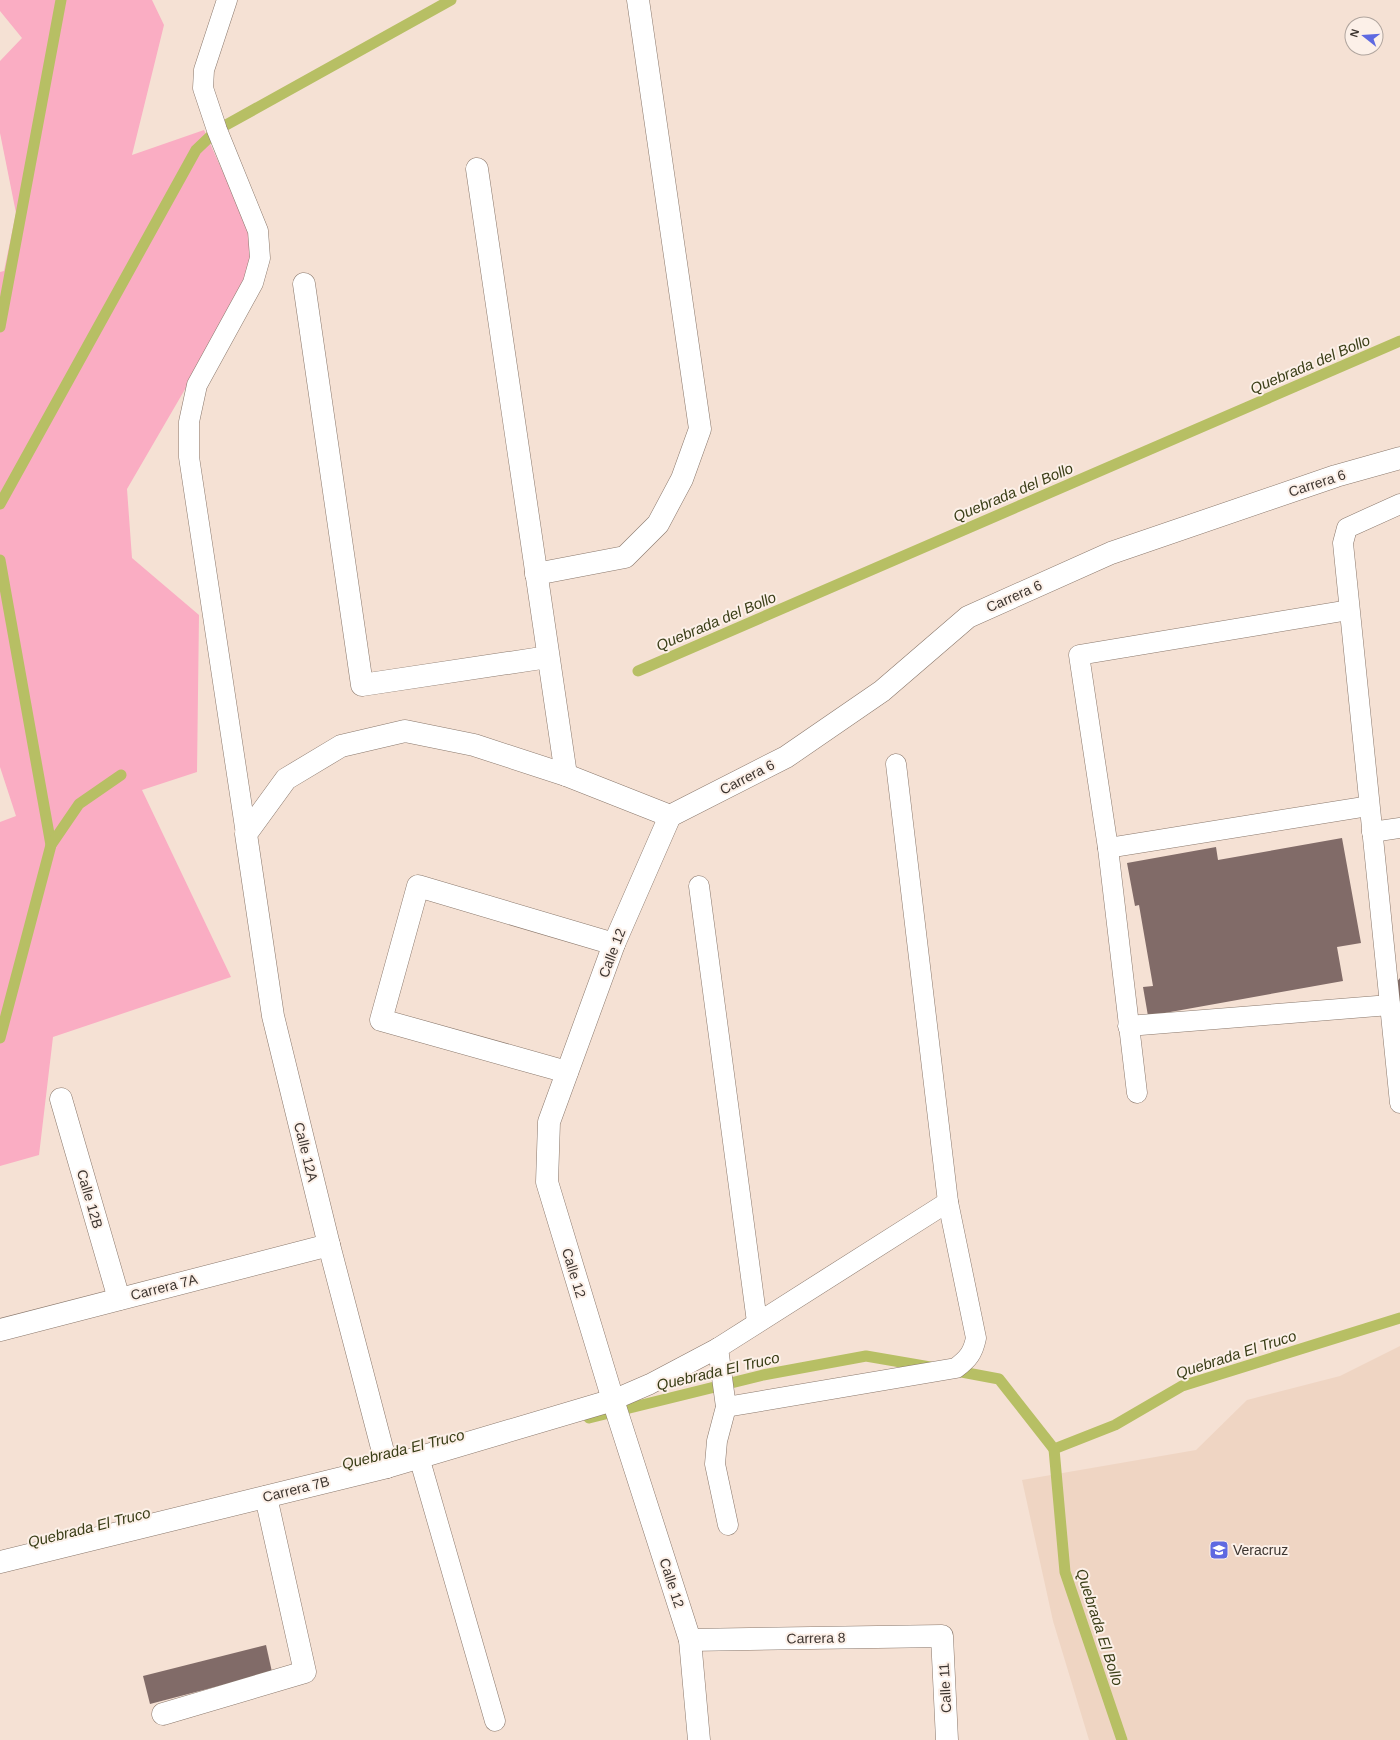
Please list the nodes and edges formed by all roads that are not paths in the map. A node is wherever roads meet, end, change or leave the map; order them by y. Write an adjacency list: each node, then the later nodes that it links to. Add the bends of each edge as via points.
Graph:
1 (227, 0): 16 (lane, via 204,70 203,88 258,232 260,258 253,283 197,385 188,422 189,457)
2 (638, 0): 7 (street, via 700,429 682,479 658,524 625,557)
3 (477, 169): 7 (street)
4 (304, 284): 9 (street, via 362,685)
5 (1400, 458): 13 (street, Carrera 6, via 1336,476 1111,553 968,617 882,691 786,757)
6 (1400, 504): 8 (lane, via 1347,528 1343,543)
7 (536, 574): 9 (street)
8 (1349, 610): 12 (lane); 17 (lane, via 1079,655)
9 (548, 657): 11 (street)
10 (896, 764): 26 (lane)
11 (566, 774): 13 (street); 16 (street, via 474,745 404,731 341,746 286,779)
12 (1369, 806): 15 (lane); 17 (lane)
13 (670, 816): 19 (street, Calle 12)
14 (1400, 828): 15 (lane)
15 (1372, 832): 20 (lane)
16 (246, 834): 27 (street, Calle 12A, via 273,1016)
17 (1108, 848): 21 (lane)
18 (699, 886): 29 (lane)
19 (614, 944): 22 (street, Calle 12); 22 (street, via 418,886 382,1020)
20 (1390, 1005): 21 (lane); 25 (lane)
21 (1128, 1026): 23 (lane)
22 (567, 1072): 32 (street, Calle 12, via 549,1122 546,1182)
23 (1136, 1093)
24 (61, 1099): 28 (street, Calle 12B)
25 (1400, 1103)
26 (948, 1202): 29 (lane); 33 (lane, via 976,1338 974,1350 968,1360 956,1368)
27 (329, 1245): 28 (street, Carrera 7A); 35 (street, Calle 12A)
28 (119, 1299): 30 (street, Carrera 7A)
29 (757, 1322): 31 (lane)
30 (0, 1330)
31 (718, 1348): 32 (lane, via 650,1384); 33 (lane)
32 (613, 1400): 34 (street, Carrera 7B); 40 (street, Calle 12)
33 (726, 1407): 37 (lane, via 716,1441 715,1464)
34 (419, 1457): 35 (street, Carrera 7B); 42 (lane)
35 (387, 1467): 36 (street, Carrera 7B)
36 (266, 1496): 38 (street, Carrera 7B); 41 (street, via 305,1672)
37 (728, 1525)
38 (0, 1562)
39 (942, 1636): 40 (street, Carrera 8); 44 (street, Calle 11)
40 (690, 1640): 43 (street, Calle 12)
41 (163, 1714)
42 (495, 1721)
43 (699, 1740)
44 (947, 1740)

